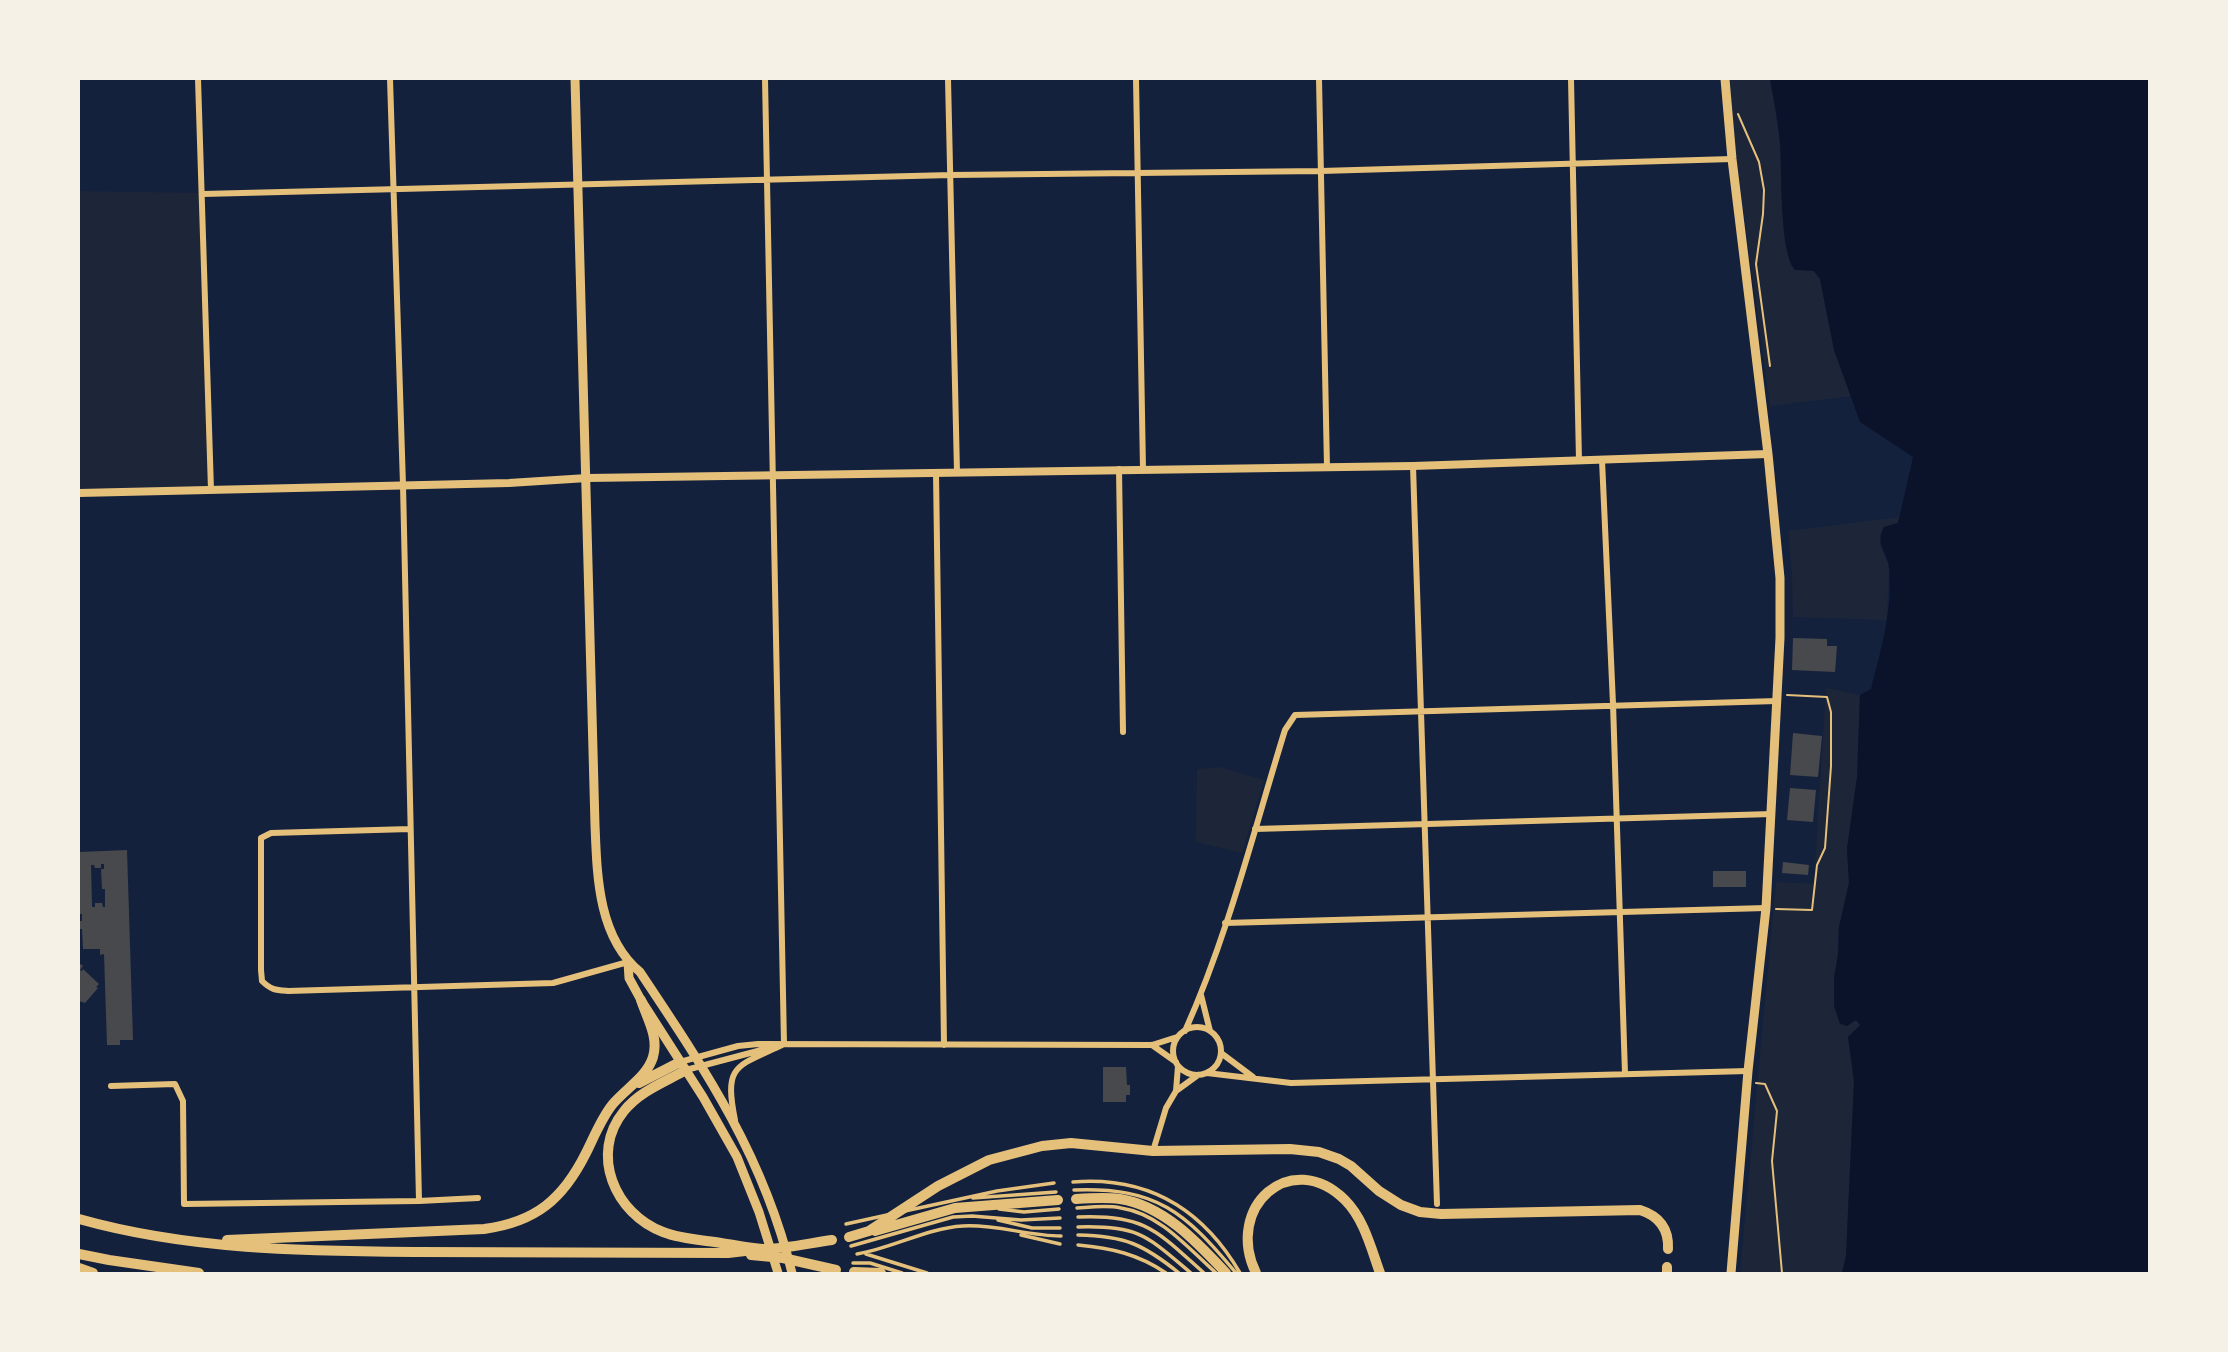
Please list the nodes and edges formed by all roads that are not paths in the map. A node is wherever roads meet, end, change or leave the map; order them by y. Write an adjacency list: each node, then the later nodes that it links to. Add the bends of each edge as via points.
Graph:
1 (198, 79): 18 (street)
2 (390, 79): 17 (street)
3 (575, 79): 16 (main road)
4 (765, 79): 15 (street)
5 (948, 79): 14 (street)
6 (1136, 79): 13 (street)
7 (1319, 79): 12 (street)
8 (1571, 79): 11 (street)
9 (1725, 79): 10 (main road)
10 (1732, 159): 11 (street); 19 (main road)
11 (1573, 165): 12 (street); 21 (street)
12 (1321, 171): 13 (street); 23 (street)
13 (1138, 172): 14 (street); 25 (street)
14 (951, 175): 15 (street); 27 (street)
15 (767, 180): 16 (street); 28 (street)
16 (578, 184): 17 (street); 29 (main road)
17 (392, 189): 18 (street); 30 (street)
18 (203, 194): 31 (street)
19 (1768, 454): 20 (street); 33 (main road, via 1780,578)
20 (1602, 460): 21 (street); 34 (street)
21 (1579, 461): 22 (street)
22 (1413, 466): 23 (street); 35 (street)
23 (1327, 467): 25 (street)
24 (1119, 469): 25 (street); 27 (street); 36 (street)
25 (1143, 469)
26 (936, 472): 27 (street); 28 (street); 54 (street)
27 (957, 472)
28 (772, 476): 29 (street); 53 (street)
29 (587, 478): 30 (street); 46 (main road, via 596,858 601,901)
30 (403, 485): 31 (street); 40 (street)
31 (211, 490): 32 (street)
32 (79, 493)
33 (1777, 701): 34 (street); 37 (main road)
34 (1613, 704): 35 (street); 38 (street)
35 (1421, 710): 39 (street); 41 (street, via 1295,715 1285,730)
36 (1123, 732)
37 (1772, 814): 38 (street); 42 (main road)
38 (1616, 819): 39 (street); 43 (street)
39 (1424, 825): 41 (street); 44 (street)
40 (410, 829): 47 (street); 47 (street, via 271,833 261,838 261,970 262,981 274,990)
41 (1255, 829): 45 (street)
42 (1766, 908): 43 (street); 60 (main road)
43 (1620, 911): 44 (street); 62 (street)
44 (1427, 917): 45 (street); 65 (street)
45 (1225, 923): 48 (street)
46 (628, 962): 47 (street, via 553,983); 49 (main road, via 629,978); 57 (main road)
47 (414, 988): 77 (street)
48 (1201, 995): 50 (street); 51 (street)
49 (641, 1000): 59 (main road); 68 (highway, via 655,1040 654,1054 648,1068)
50 (1185, 1031): 51 (street, via 1202,1027); 52 (street)
51 (1210, 1031): 56 (street)
52 (1177, 1037): 55 (street); 58 (street, via 1173,1054)
53 (783, 1044): 54 (street); 57 (street); 69 (street, via 736,1070 729,1087)
54 (944, 1045): 55 (street)
55 (1152, 1045): 58 (street)
56 (1221, 1053): 61 (street); 64 (street)
57 (698, 1060): 59 (street); 69 (main road)
58 (1177, 1064): 63 (street); 67 (street)
59 (683, 1066): 68 (highway, via 651,1076); 96 (highway, via 625,1110 614,1128 609,1148 612,1183 638,1220 660,1231); 108 (main road, via 731,1145)
60 (1748, 1071): 62 (street); 122 (main road)
61 (1206, 1073): 63 (street); 64 (street)
62 (1625, 1074): 65 (street)
63 (1198, 1075): 67 (street)
64 (1255, 1078): 65 (street, via 1292,1083)
65 (1432, 1079): 78 (street)
66 (111, 1086): 77 (street, via 175,1084 183,1101 184,1204)
67 (1176, 1091): 70 (street)
68 (624, 1093): 93 (highway, via 604,1115 562,1192 543,1209 509,1224 459,1231)
69 (735, 1121): 109 (main road, via 776,1214)
70 (1153, 1150): 79 (highway, via 1071,1143 1007,1154 938,1186); 97 (highway, via 1319,1152 1351,1166 1390,1199 1431,1214 1640,1210 1663,1225)
71 (1073, 1182): 119 (lane, via 1127,1183 1164,1197 1211,1233)
72 (1054, 1183): 75 (lane)
73 (478, 1198): 77 (street)
74 (1076, 1199): 117 (lane, via 1138,1213 1163,1226); 118 (highway, via 1118,1198 1148,1208 1187,1234); 119 (lane, via 1118,1190 1161,1203 1196,1229)
75 (957, 1200): 76 (lane); 79 (lane)
76 (1058, 1200): 88 (highway, via 941,1212)
77 (419, 1201)
78 (1437, 1204)
79 (896, 1213): 84 (lane); 88 (highway)
80 (982, 1217): 82 (lane); 86 (lane); 92 (lane, via 953,1217)
81 (1078, 1217): 116 (lane, via 1110,1216 1139,1222)
82 (1060, 1218)
83 (79, 1219): 93 (highway)
84 (846, 1224)
85 (1078, 1227): 115 (lane, via 1138,1233)
86 (1060, 1228)
87 (1005, 1231): 90 (lane); 94 (lane); 112 (lane, via 949,1228 857,1254)
88 (862, 1234): 92 (highway)
89 (1078, 1235): 114 (lane, via 1133,1243)
90 (1061, 1236)
91 (832, 1240): 98 (highway)
92 (850, 1241)
93 (186, 1242): 100 (highway, via 315,1251)
94 (1060, 1244)
95 (1078, 1245): 113 (lane, via 1122,1251)
96 (762, 1249): 98 (highway); 100 (highway)
97 (1668, 1249)
98 (780, 1253): 100 (highway); 104 (highway)
99 (79, 1254): 101 (highway)
100 (728, 1254)
101 (109, 1260): 106 (highway); 107 (highway)
102 (853, 1267): 110 (highway); 111 (lane, via 870,1264)
103 (79, 1268): 105 (highway)
104 (836, 1270)
105 (93, 1273)
106 (171, 1273)
107 (199, 1273)
108 (778, 1273)
109 (792, 1273)
110 (881, 1273)
111 (902, 1273)
112 (927, 1273)
113 (1166, 1273)
114 (1179, 1273)
115 (1191, 1273)
116 (1204, 1273)
117 (1216, 1273)
118 (1226, 1273)
119 (1238, 1273)
120 (1256, 1273): 121 (highway, via 1247,1244 1252,1212 1266,1192 1301,1180 1324,1186 1353,1209)
121 (1380, 1273)
122 (1731, 1273)

